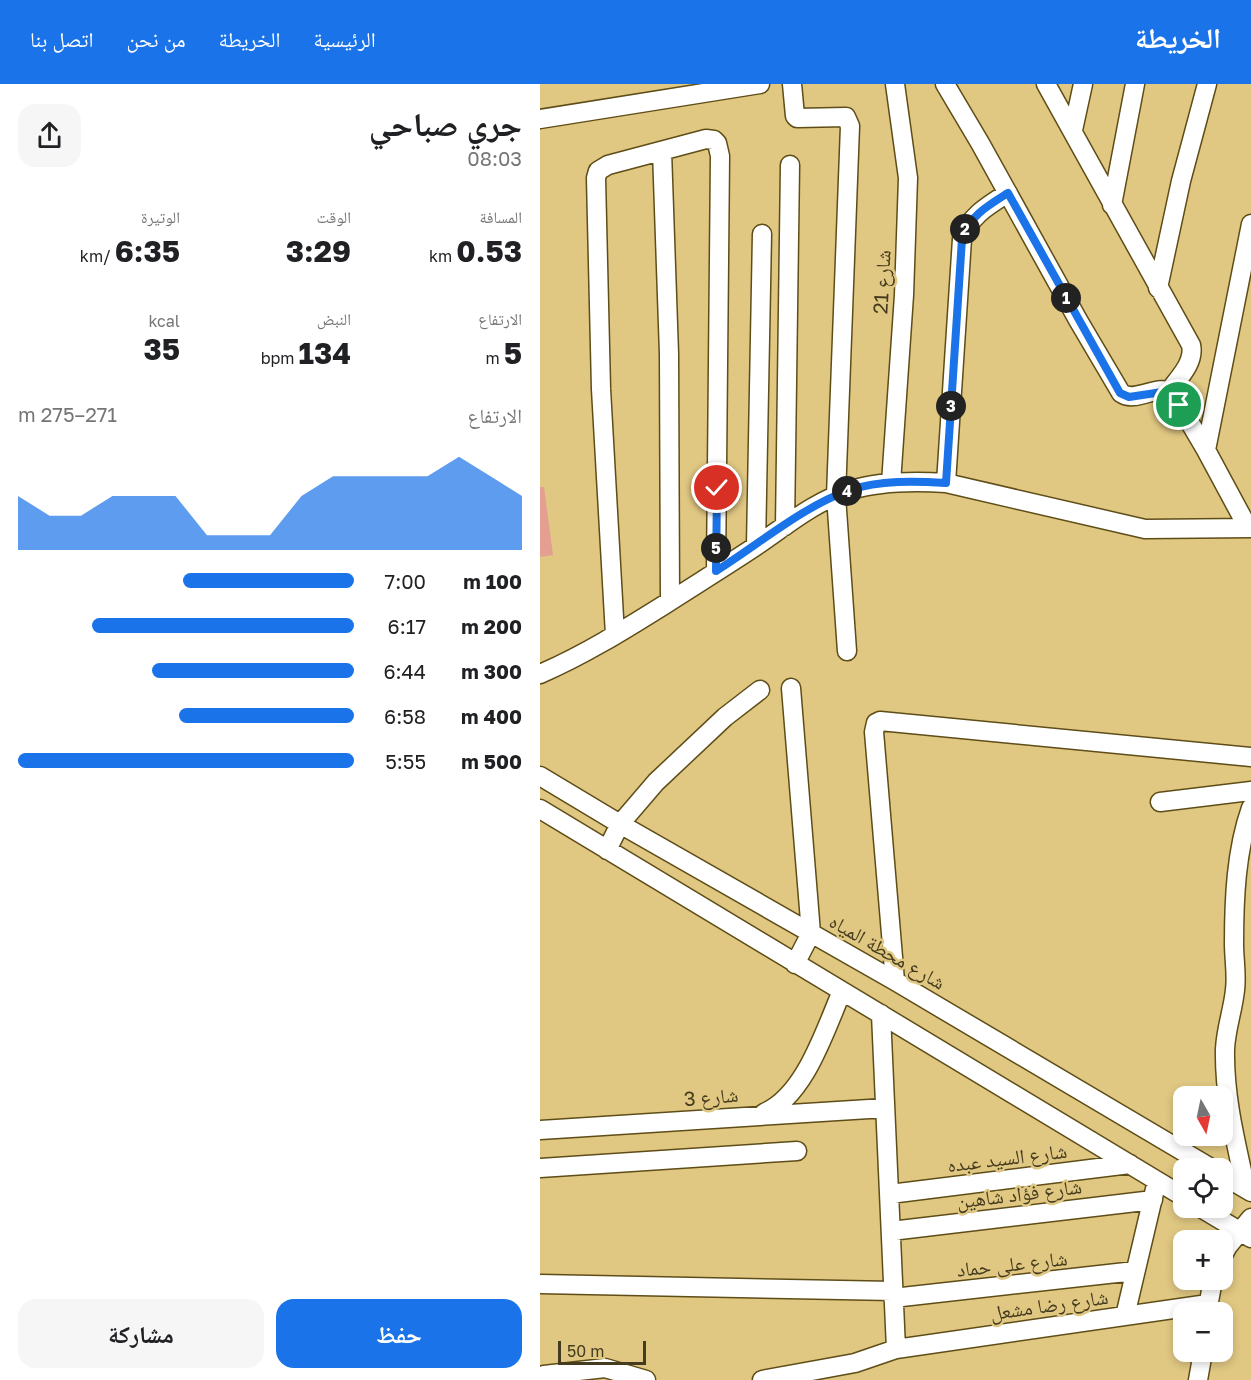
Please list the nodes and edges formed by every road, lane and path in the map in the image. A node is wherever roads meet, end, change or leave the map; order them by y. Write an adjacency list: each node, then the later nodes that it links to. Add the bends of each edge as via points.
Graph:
1 (760, 84): 9 (street)
2 (792, 84): 22 (street, via 797,118 846,117 850,126)
3 (896, 84): 20 (street, شارع 21, via 908,178)
4 (945, 84): 13 (street)
5 (1046, 84): 10 (street)
6 (1083, 84): 10 (street)
7 (1135, 84): 14 (street)
8 (1207, 84): 17 (street)
9 (540, 119)
10 (1073, 130): 14 (street)
11 (662, 151): 26 (street, via 706,139 714,140 720,150); 27 (street, via 669,354); 28 (street, via 601,168 595,182 601,389)
12 (790, 165): 23 (street)
13 (1008, 193): 18 (street, via 1120,393 1129,397); 21 (street, via 970,221 962,239)
14 (1112, 205): 17 (street)
15 (1251, 224): 19 (street)
16 (762, 234): 25 (street)
17 (1158, 288): 18 (street, via 1183,328 1192,351 1189,363)
18 (1169, 391): 19 (street)
19 (1206, 450): 24 (street)
20 (891, 483): 21 (street); 22 (street)
21 (946, 483): 24 (street, via 1145,528)
22 (836, 496): 23 (street); 29 (street)
23 (785, 526): 25 (street)
24 (1250, 528)
25 (756, 546): 26 (street)
26 (716, 571): 27 (street)
27 (670, 601): 28 (street)
28 (615, 635): 30 (street)
29 (847, 651)
30 (540, 674)
31 (791, 688): 41 (street)
32 (760, 690): 39 (street, via 656,782)
33 (1251, 757): 43 (street, via 876,723)
34 (540, 776): 39 (street, شارع محطة المياه)
35 (1251, 791): 36 (street)
36 (1160, 802)
37 (1251, 808): 44 (street, via 1245,825 1234,907)
38 (540, 809): 40 (street)
39 (620, 824): 40 (street); 41 (street, شارع محطة المياه)
40 (607, 850): 42 (street)
41 (811, 933): 42 (street); 43 (street, شارع محطة المياه)
42 (795, 964): 45 (street)
43 (895, 981): 51 (street, شارع محطة المياه)
44 (1243, 990): 57 (street, via 1228,1024 1225,1072 1228,1105)
45 (842, 991): 46 (street); 48 (street, via 801,1081 784,1101)
46 (881, 1014): 47 (street); 52 (street)
47 (885, 1107): 48 (street, شارع 3); 58 (street)
48 (752, 1115): 49 (street, شارع 3)
49 (540, 1130)
50 (797, 1151): 53 (street)
51 (1194, 1158)
52 (1130, 1164): 54 (street); 58 (street, شارع السيد عبده)
53 (540, 1168)
54 (1156, 1180): 56 (street); 59 (street)
55 (1233, 1182): 57 (street)
56 (1173, 1190)
57 (1248, 1191)
58 (890, 1194): 62 (street)
59 (1153, 1200): 62 (street, شارع فؤاد شاهين); 64 (street)
60 (1223, 1218): 61 (street)
61 (1247, 1229): 63 (street)
62 (891, 1231): 66 (street)
63 (1233, 1245)
64 (1135, 1271): 66 (street, شارع على حماد); 68 (street)
65 (540, 1284): 66 (street, شارع على حماد)
66 (893, 1295): 69 (street)
67 (1173, 1311): 68 (street, شارع رضا مشعل)
68 (1125, 1316): 69 (street, شارع رضا مشعل)
69 (896, 1349): 73 (street, شارع رضا مشعل, via 855,1364)
70 (1201, 1362): 74 (street)
71 (540, 1378): 72 (street, via 605,1368)
72 (646, 1380)
73 (762, 1380)
74 (1198, 1380)

